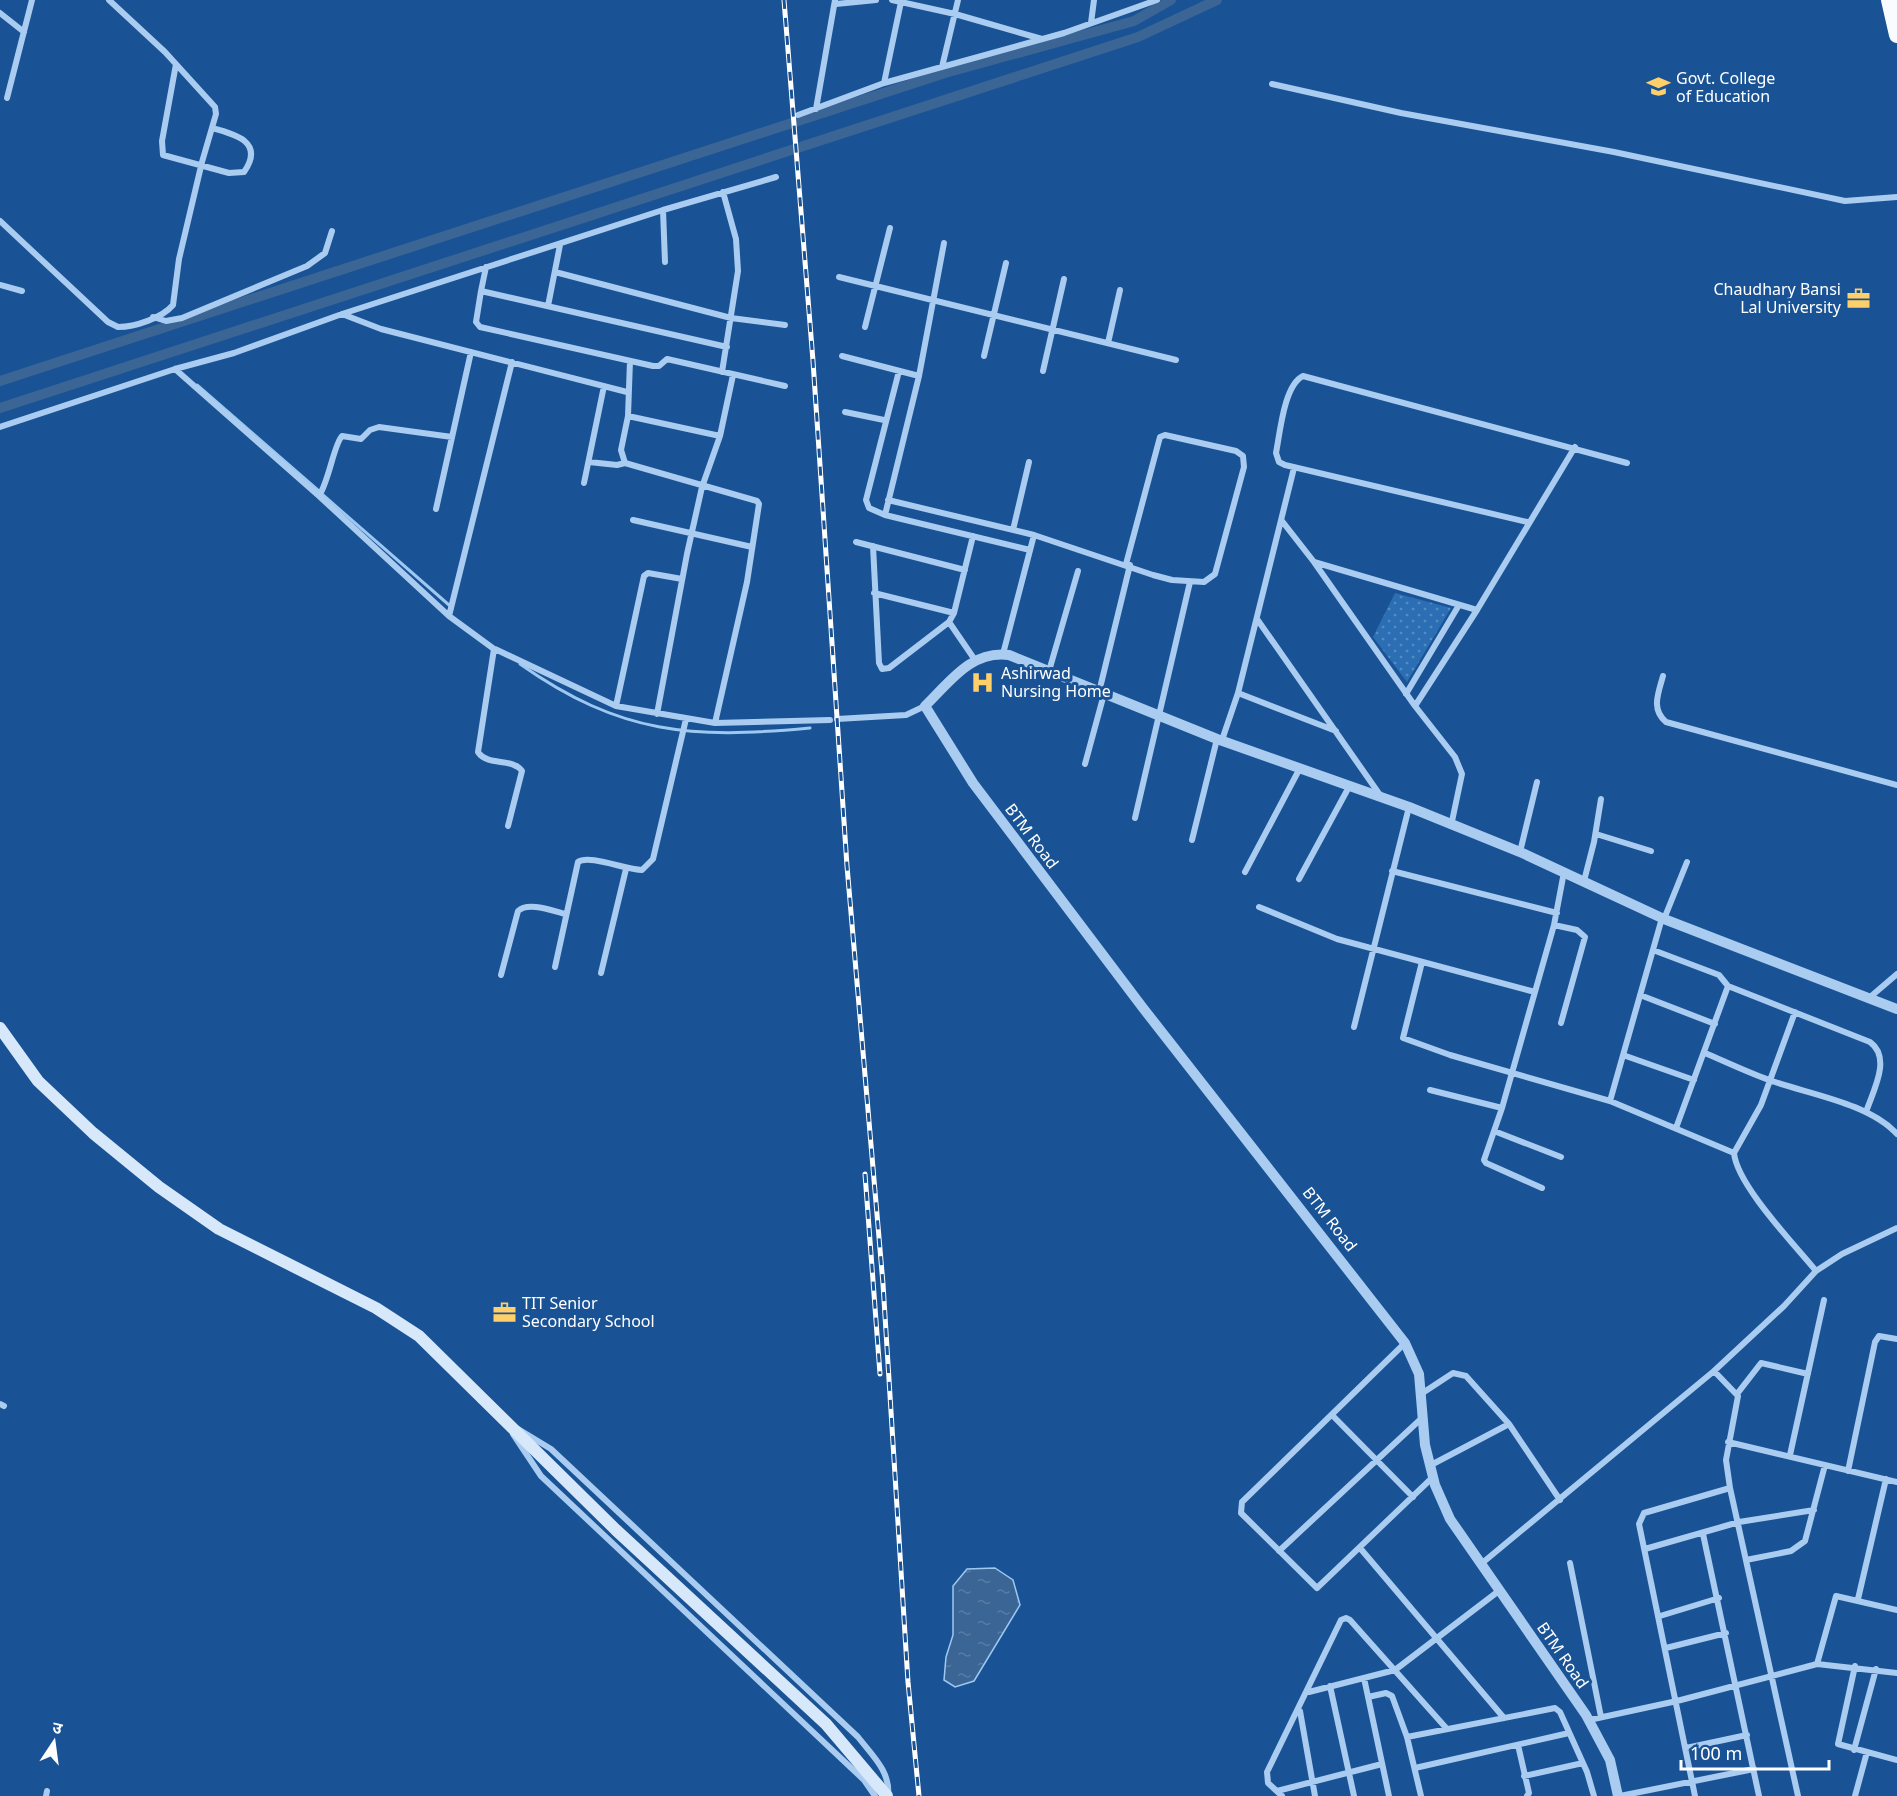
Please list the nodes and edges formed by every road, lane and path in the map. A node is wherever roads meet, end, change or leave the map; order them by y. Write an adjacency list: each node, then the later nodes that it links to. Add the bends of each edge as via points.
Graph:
1 (33, 0): 14 (street)
2 (109, 0): 17 (street)
3 (876, 0): 9 (street)
4 (892, 0): 10 (street)
5 (958, 0): 12 (street)
6 (1094, 0): 13 (street)
7 (1157, 0): 13 (street)
8 (1889, 0): 15 (highway)
9 (836, 2): 22 (street)
10 (901, 2): 12 (street); 19 (street)
11 (0, 13): 14 (street)
12 (954, 14): 16 (street); 18 (street)
13 (1091, 23): 16 (street)
14 (24, 32): 21 (street)
15 (1897, 35)
16 (1042, 39): 18 (street)
17 (176, 64): 24 (street, via 215,107); 25 (street, via 161,151 170,158)
18 (942, 67): 19 (street)
19 (884, 83): 22 (street)
20 (1272, 84): 28 (street, via 1845,201)
21 (7, 98)
22 (816, 109): 23 (street)
23 (798, 115)
24 (212, 128): 25 (street); 25 (street, via 237,135 249,144 246,169 229,173)
25 (201, 166): 50 (street, via 179,259 173,305)
26 (776, 177): 27 (street)
27 (723, 192): 29 (street); 51 (street, via 737,250)
28 (1897, 197)
29 (663, 210): 34 (street); 35 (street)
30 (0, 221): 50 (street, via 108,322 127,327)
31 (890, 228): 42 (street)
32 (332, 231): 50 (street, via 325,253 307,266 182,318 166,321)
33 (945, 243): 46 (street)
34 (560, 245): 37 (street); 38 (street)
35 (665, 262)
36 (1006, 263): 49 (street)
37 (486, 267): 45 (street); 48 (street)
38 (555, 272): 47 (street); 51 (street)
39 (839, 277): 42 (street)
40 (1064, 279): 54 (street)
41 (0, 285): 44 (street)
42 (876, 286): 46 (street); 53 (street)
43 (1120, 290): 55 (street)
44 (22, 291)
45 (481, 291): 47 (street); 61 (street, via 478,326)
46 (932, 299): 49 (street); 68 (street)
47 (548, 306): 56 (street)
48 (342, 314): 57 (street, via 381,329); 63 (street, via 234,353)
49 (994, 315): 54 (street); 59 (street)
50 (153, 317)
51 (731, 318): 52 (street); 56 (street)
52 (784, 325)
53 (866, 327)
54 (1053, 329): 55 (street); 65 (street)
55 (1108, 343): 60 (street)
56 (728, 347): 66 (street)
57 (471, 352): 62 (street); 77 (street)
58 (842, 356): 64 (street)
59 (984, 356)
60 (1176, 360)
61 (630, 361): 66 (street, via 657,367 667,359); 71 (street)
62 (512, 362): 69 (street); 111 (street)
63 (175, 369): 75 (street); 86 (street)
64 (899, 371): 68 (street); 74 (street)
65 (1043, 371)
66 (722, 372): 67 (street)
67 (733, 375): 70 (street); 76 (street)
68 (919, 376): 87 (street)
69 (604, 386): 71 (street); 79 (street)
70 (785, 386)
71 (627, 392): 73 (street)
72 (845, 412): 74 (street)
73 (628, 416): 76 (street); 81 (street, via 621,450)
74 (884, 420): 89 (street, via 866,500 869,508)
75 (0, 428)
76 (720, 436): 85 (street)
77 (452, 437): 86 (street, via 380,427 370,430 362,439 342,436); 88 (street)
78 (1575, 447): 82 (street); 83 (street, via 1304,376 1290,390 1276,453 1279,462); 92 (street)
79 (589, 462): 81 (street); 84 (street)
80 (1029, 462): 93 (street)
81 (625, 463): 85 (street)
82 (1628, 463)
83 (1294, 468): 91 (street); 92 (street)
84 (584, 483)
85 (702, 487): 94 (street); 99 (street, via 757,501 759,511)
86 (320, 496): 111 (street)
87 (888, 500): 89 (street); 93 (street)
88 (436, 509)
89 (885, 515): 96 (street)
90 (633, 520): 94 (street)
91 (1281, 521): 101 (street); 112 (street)
92 (1527, 522): 109 (street)
93 (1013, 530): 95 (street)
94 (691, 534): 99 (street); 105 (street)
95 (1034, 535): 100 (street); 102 (street)
96 (973, 536): 100 (street); 103 (street)
97 (856, 542): 98 (street)
98 (873, 546): 103 (street); 107 (street)
99 (752, 548): 128 (street)
100 (1030, 550): 115 (street)
101 (1314, 562): 108 (street); 121 (street)
102 (1128, 565): 106 (street, via 1152,575); 106 (street, via 1160,437 1236,452 1245,460 1215,574 1204,582); 119 (street)
103 (965, 570): 110 (street)
104 (1078, 571): 117 (street)
105 (682, 579): 122 (street, via 648,573 644,576); 125 (street)
106 (1190, 582): 126 (street)
107 (874, 593): 110 (street); 113 (street, via 882,669 889,668)
108 (1459, 604): 109 (street); 121 (street)
109 (1477, 610): 124 (street)
110 (954, 613): 113 (street)
111 (449, 616): 114 (street)
112 (1257, 619): 120 (street); 129 (street)
113 (949, 622): 116 (street)
114 (495, 650): 122 (street); 140 (street, via 477,752 488,760 516,765 522,771)
115 (1003, 654): 116 (street, via 993,652); 117 (street)
116 (975, 660): 123 (street)
117 (1049, 672): 119 (street)
118 (1663, 676): 135 (street, via 1656,702 1658,715 1666,722)
119 (1101, 693): 126 (street); 131 (street)
120 (1238, 693): 129 (street); 130 (street)
121 (1406, 693): 124 (street)
122 (616, 706): 125 (street)
123 (925, 706): 128 (street, via 906,715); 194 (street, BTM Road, via 973,783 1143,1008)
124 (1415, 706): 141 (street, via 1455,757 1462,774)
125 (657, 714): 127 (street)
126 (1160, 717): 130 (street); 139 (street)
127 (686, 719): 128 (street); 147 (street, via 653,859 642,870)
128 (716, 723)
129 (1337, 731): 136 (street)
130 (1220, 740): 132 (street); 143 (street)
131 (1085, 764)
132 (1301, 767): 134 (street); 149 (street)
133 (1537, 782): 145 (street)
134 (1350, 785): 136 (street); 151 (street)
135 (1897, 785)
136 (1381, 796): 138 (street)
137 (1601, 799): 142 (street)
138 (1409, 807): 141 (street); 148 (street)
139 (1135, 818)
140 (508, 826)
141 (1451, 826): 145 (street)
142 (1596, 834): 144 (street); 152 (street)
143 (1192, 840)
144 (1651, 851)
145 (1520, 852): 150 (street)
146 (1687, 862): 156 (street)
147 (626, 869): 155 (street, via 582,859 576,867); 162 (street)
148 (1392, 871): 154 (street); 158 (street)
149 (1245, 872)
150 (1564, 872): 152 (street); 154 (street)
151 (1299, 879)
152 (1584, 881): 156 (street)
153 (1259, 907): 158 (street, via 1337,939)
154 (1557, 913): 157 (street)
155 (566, 914): 161 (street); 164 (street, via 522,907)
156 (1663, 918): 159 (street); 168 (street)
157 (1554, 925): 166 (street); 171 (street, via 1577,930 1585,938)
158 (1374, 949): 160 (street); 173 (street)
159 (1653, 950): 165 (street, via 1719,975); 167 (street)
160 (1422, 962): 166 (street); 177 (street, via 1403,1038)
161 (555, 967)
162 (601, 972)
163 (1897, 974): 168 (street)
164 (501, 975)
165 (1728, 986): 170 (street); 172 (street)
166 (1535, 992): 177 (street)
167 (1640, 995): 172 (street); 176 (street)
168 (1869, 998): 169 (street)
169 (1897, 1009)
170 (1795, 1012): 179 (street); 183 (street, via 1877,1047 1880,1067)
171 (1561, 1023)
172 (1715, 1024): 175 (street)
173 (1354, 1027)
174 (0, 1028): 202 (main road, via 38,1081 159,1187 219,1229 376,1308 419,1336)
175 (1705, 1053): 178 (street); 179 (street)
176 (1623, 1055): 178 (street); 181 (street)
177 (1512, 1073): 181 (street); 182 (street)
178 (1694, 1080): 184 (street)
179 (1769, 1080): 183 (street); 187 (street, via 1761,1105)
180 (1430, 1090): 182 (street)
181 (1610, 1101): 184 (street)
182 (1502, 1108): 185 (street)
183 (1866, 1112): 186 (street, via 1891,1126)
184 (1676, 1128): 187 (street)
185 (1494, 1131): 188 (street); 189 (street, via 1486,1163)
186 (1897, 1134)
187 (1734, 1153): 191 (street, via 1735,1166 1760,1202)
188 (1561, 1157)
189 (1542, 1188)
190 (1897, 1228): 191 (street)
191 (1816, 1271): 195 (street)
192 (1824, 1300): 196 (street)
193 (1897, 1339): 208 (street, via 1879,1336 1875,1342)
194 (1406, 1343): 197 (street, BTM Road, via 1419,1374); 199 (street)
195 (1714, 1371): 198 (street); 214 (street)
196 (1808, 1374): 198 (street, via 1761,1363); 204 (street)
197 (1421, 1394): 200 (street, BTM Road); 201 (street, via 1453,1373 1466,1376)
198 (1737, 1394): 203 (street)
199 (1332, 1414): 205 (street); 220 (street, via 1242,1502 1241,1513)
200 (1423, 1417): 205 (street); 206 (street, BTM Road)
201 (1509, 1424): 206 (street); 214 (street)
202 (509, 1425): 266 (street, via 516,1442 541,1476 856,1772); 267 (main road, via 826,1724); 267 (street, via 551,1449 858,1737 882,1767 889,1785)
203 (1728, 1442): 204 (street); 212 (street)
204 (1790, 1455): 207 (street)
205 (1377, 1460): 213 (street); 220 (street)
206 (1431, 1465): 209 (street, BTM Road)
207 (1825, 1465): 208 (street); 215 (street)
208 (1848, 1471): 210 (street)
209 (1433, 1477): 213 (street); 223 (street, BTM Road, via 1450,1519)
210 (1886, 1479): 211 (street); 226 (street)
211 (1897, 1482)
212 (1730, 1488): 216 (street); 219 (street, via 1644,1513 1639,1524)
213 (1413, 1497): 218 (street)
214 (1560, 1500): 223 (street)
215 (1814, 1510): 216 (street); 221 (street, via 1809,1532 1799,1548)
216 (1738, 1522): 217 (street); 221 (street)
217 (1703, 1533): 219 (street); 225 (street)
218 (1360, 1548): 220 (street, via 1317,1588); 230 (street)
219 (1645, 1549): 228 (street)
220 (1279, 1551)
221 (1746, 1560): 237 (street)
222 (1569, 1563): 245 (street)
223 (1481, 1564): 224 (street, BTM Road)
224 (1500, 1590): 230 (street); 247 (street, BTM Road)
225 (1719, 1598): 228 (street); 229 (street)
226 (1858, 1599): 227 (street); 232 (street, via 1841,1595 1833,1599)
227 (1897, 1610)
228 (1660, 1616): 231 (street)
229 (1726, 1633): 231 (street); 239 (street)
230 (1437, 1638): 235 (street); 246 (street)
231 (1666, 1648): 243 (street)
232 (1817, 1664): 233 (street); 237 (street)
233 (1855, 1666): 234 (street); 254 (street, via 1837,1741 1840,1746)
234 (1876, 1669): 236 (street); 254 (street)
235 (1395, 1670): 238 (street); 241 (street, via 1346,1618 1341,1620); 248 (street)
236 (1897, 1673)
237 (1771, 1675): 239 (street); 277 (street)
238 (1364, 1678): 240 (street); 242 (street)
239 (1737, 1685): 243 (street); 250 (street)
240 (1330, 1686): 241 (street); 261 (street)
241 (1309, 1692): 244 (street)
242 (1368, 1696): 251 (street, via 1390,1694); 258 (street)
243 (1677, 1701): 245 (street); 253 (street)
244 (1299, 1711): 263 (street); 265 (street, via 1268,1772 1268,1783)
245 (1601, 1717): 247 (street)
246 (1504, 1718): 248 (street); 249 (street, via 1555,1708)
247 (1589, 1720): 274 (street, BTM Road, via 1610,1760)
248 (1447, 1729): 251 (street)
249 (1569, 1733): 252 (street); 257 (street)
250 (1747, 1735): 253 (street); 260 (street)
251 (1407, 1737): 259 (street)
252 (1518, 1745): 259 (street); 262 (street)
253 (1686, 1748): 264 (street)
254 (1854, 1750): 255 (street)
255 (1867, 1752): 256 (street); 278 (street)
256 (1897, 1760)
257 (1583, 1763): 262 (street); 273 (street)
258 (1382, 1764): 261 (street); 270 (street)
259 (1415, 1768): 271 (street)
260 (1754, 1770): 264 (street); 276 (street)
261 (1349, 1773): 263 (street); 269 (street)
262 (1524, 1776): 272 (street)
263 (1313, 1782): 265 (street); 268 (street)
264 (1693, 1782): 274 (street); 275 (street)
265 (1280, 1794)
266 (875, 1796)
267 (888, 1796)
268 (1316, 1796)
269 (1354, 1796)
270 (1389, 1796)
271 (1421, 1796)
272 (1527, 1796)
273 (1594, 1796)
274 (1619, 1796)
275 (1695, 1796)
276 (1759, 1796)
277 (1800, 1796)
278 (1855, 1796)

